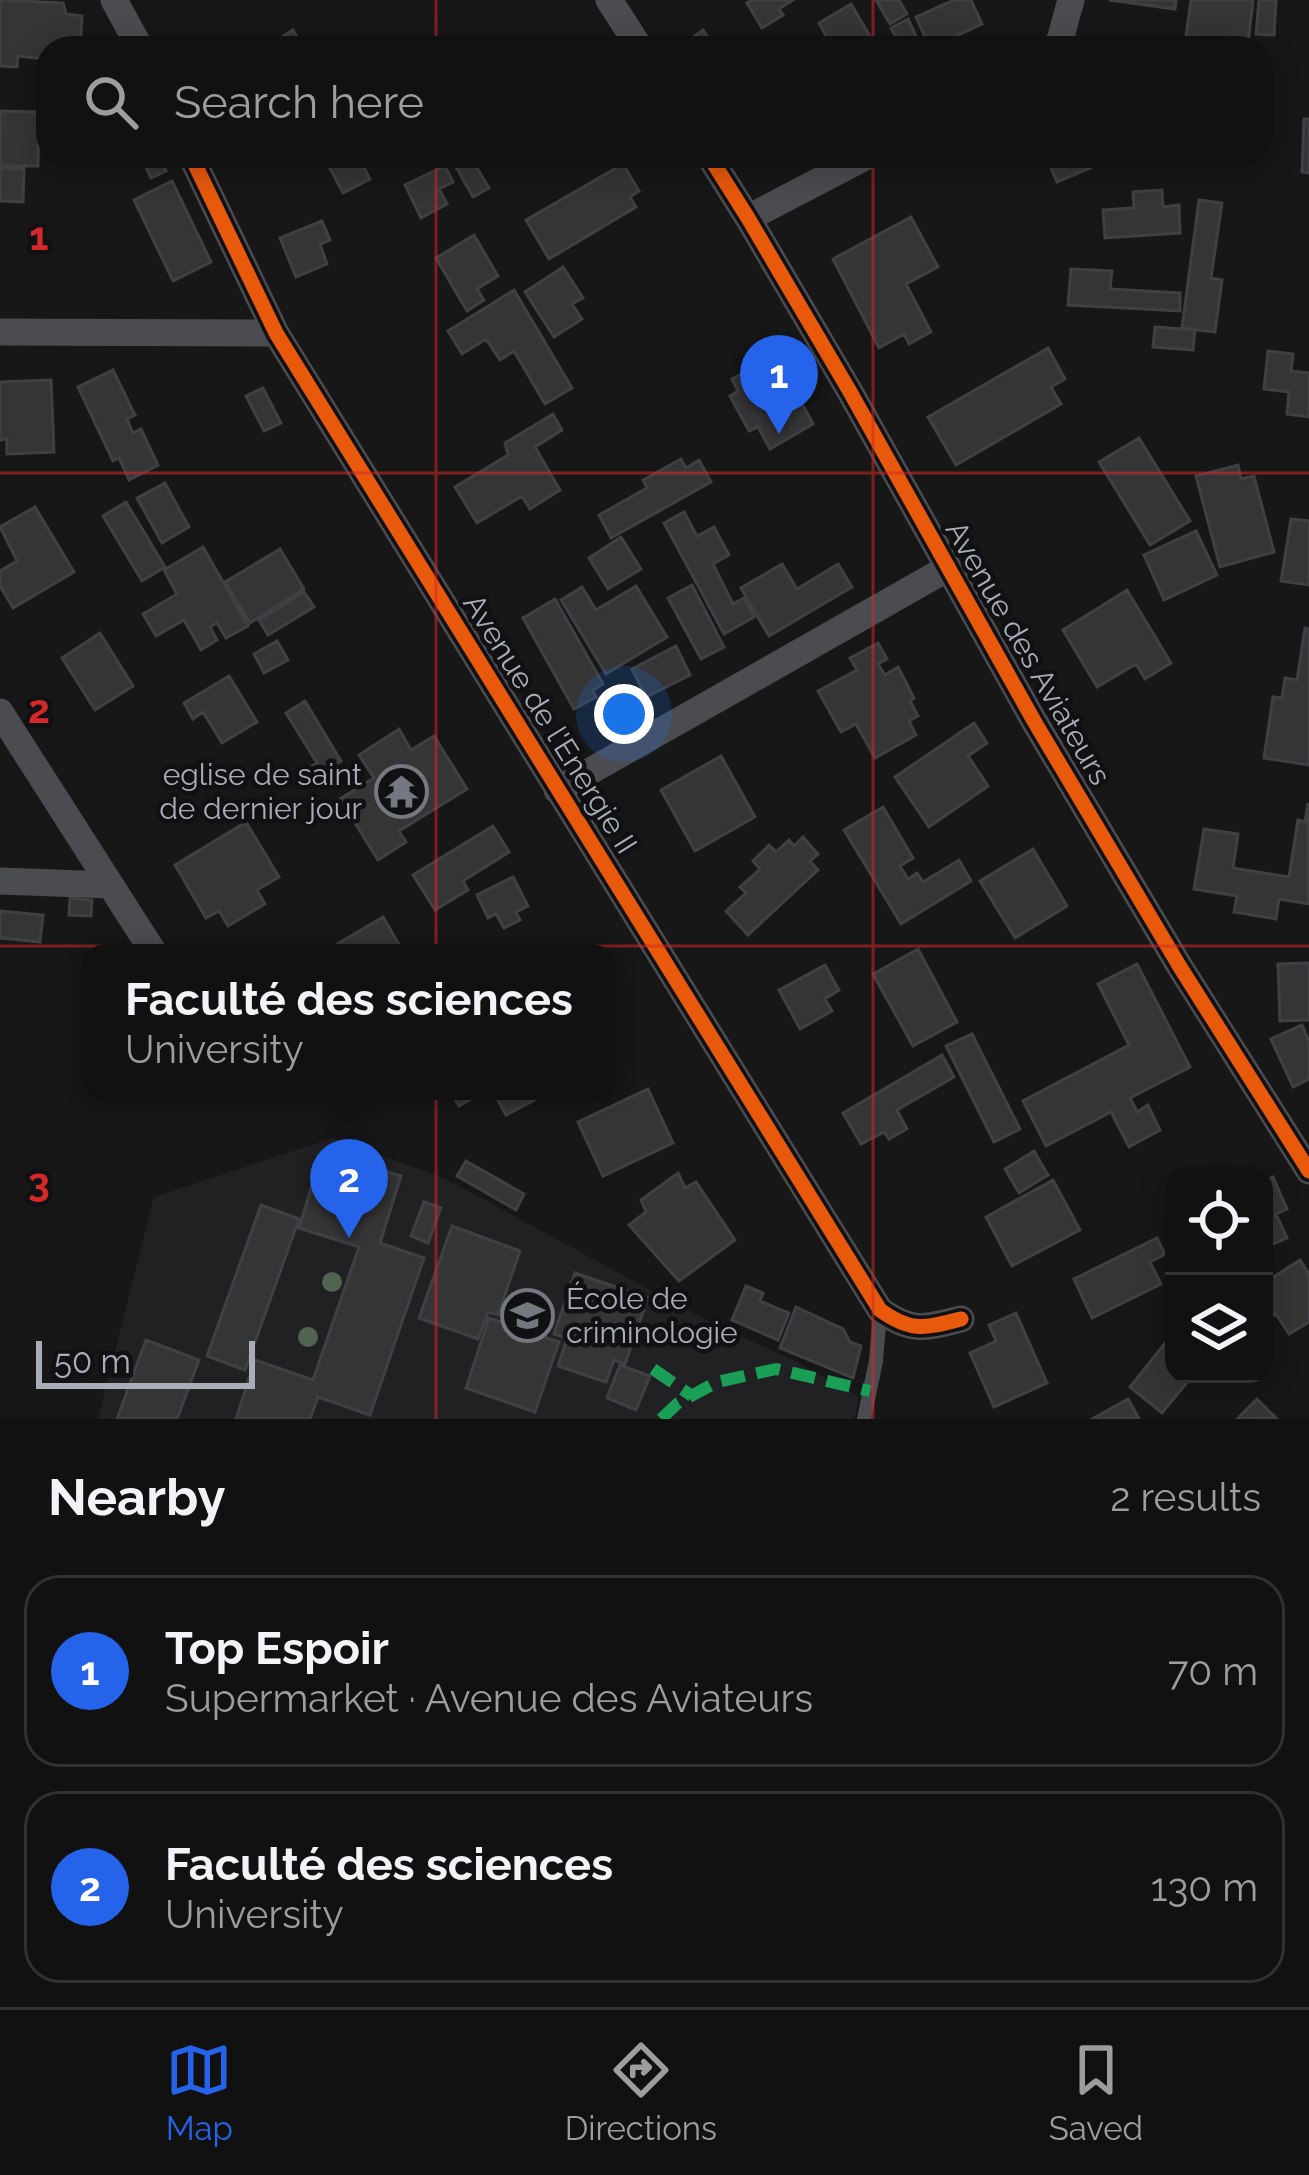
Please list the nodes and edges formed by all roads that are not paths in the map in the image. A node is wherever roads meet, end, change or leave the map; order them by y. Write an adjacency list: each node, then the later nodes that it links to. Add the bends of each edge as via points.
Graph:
1 (114, 0): 4 (street)
2 (609, 0): 5 (street)
3 (1071, 0): 6 (street)
4 (134, 36)
5 (632, 36)
6 (1061, 36)
7 (197, 168): 12 (street, Avenue de l'Energie II)
8 (717, 168): 10 (street, Avenue des Aviateurs)
9 (843, 168): 10 (street)
10 (748, 218): 13 (street, Avenue des Aviateurs)
11 (0, 332): 12 (street)
12 (276, 333): 15 (street, Avenue de l'Energie II)
13 (948, 568): 15 (street); 19 (street, Avenue des Aviateurs)
14 (0, 712): 17 (street)
15 (557, 790): 20 (street, Avenue de l'Energie II)
16 (0, 881): 17 (street)
17 (109, 885): 18 (street)
18 (148, 944)
19 (1309, 1171)
20 (880, 1310): 21 (street, via 901,1325 925,1328); 22 (lane)
21 (961, 1319)
22 (864, 1419)

